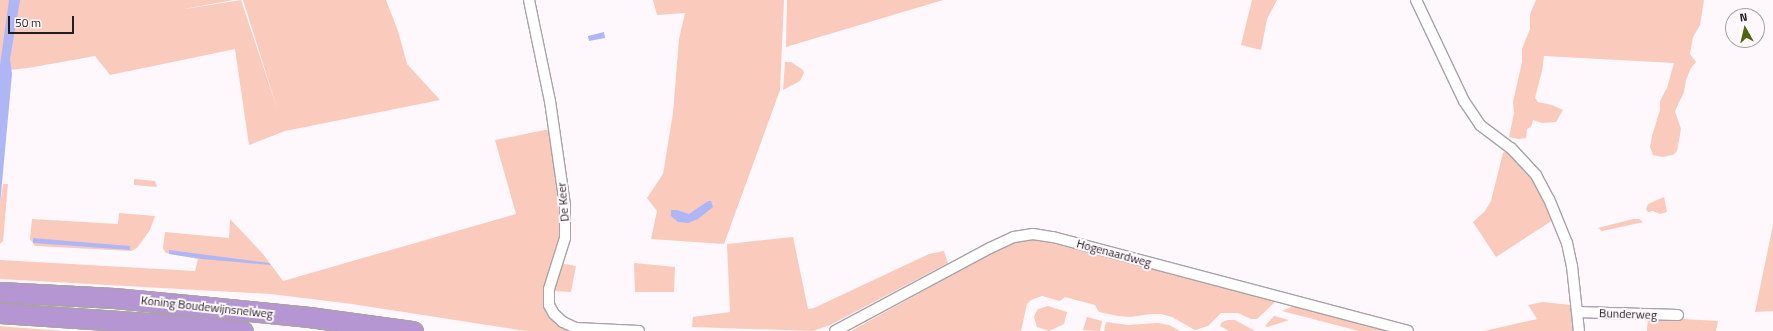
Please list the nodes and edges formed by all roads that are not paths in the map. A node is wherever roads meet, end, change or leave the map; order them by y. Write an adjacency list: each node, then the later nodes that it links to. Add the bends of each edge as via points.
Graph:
1 (529, 0): 9 (street, De Keer, via 550,101 565,205 565,238 549,289 549,305 557,317 576,328)
2 (1416, 0): 4 (street, via 1464,101 1480,125 1511,148 1536,175 1549,199 1568,243)
3 (0, 292): 8 (highway, Koning Boudewijnsnelweg, via 114,298 199,306)
4 (1577, 312): 6 (street, Bunderweg); 12 (street)
5 (0, 313): 7 (highway, Koning Boudewijnsnelweg)
6 (1678, 315)
7 (243, 331)
8 (413, 331)
9 (639, 331)
10 (835, 331): 11 (street, Hogenaardweg, via 990,248 1014,237 1033,234 1053,237)
11 (1408, 331)
12 (1579, 331)

